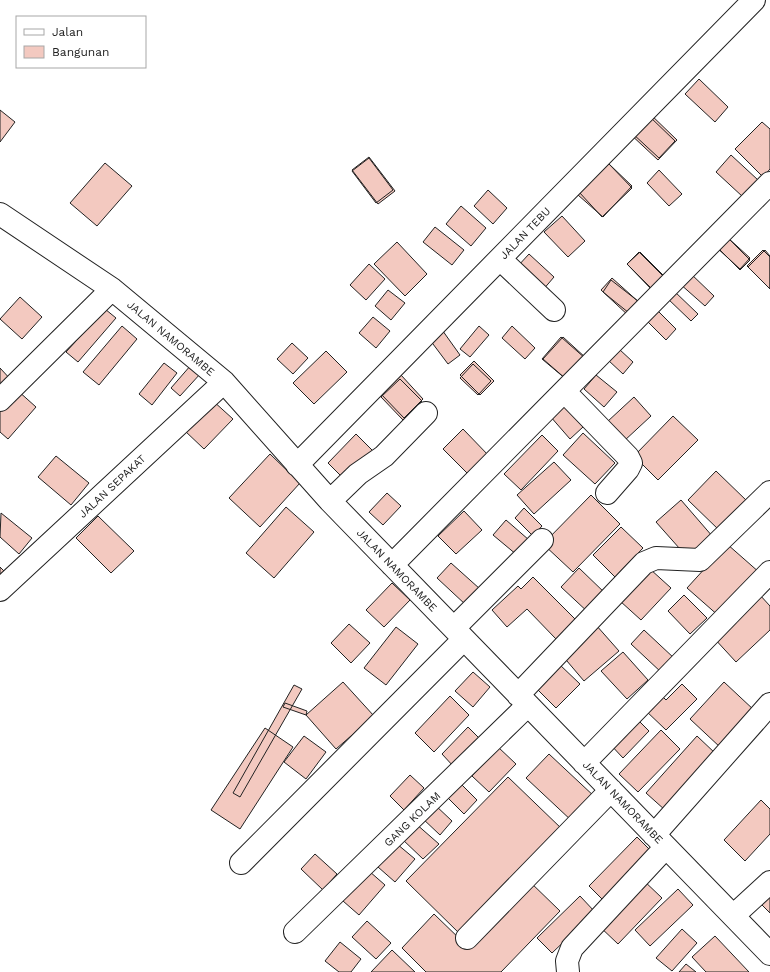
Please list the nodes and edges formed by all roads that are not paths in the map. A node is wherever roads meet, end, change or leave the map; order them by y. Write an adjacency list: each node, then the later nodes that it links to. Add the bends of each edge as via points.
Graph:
1 (754, 0): 4 (street, JALAN TEBU)
2 (770, 183): 8 (street)
3 (0, 214): 5 (street, JALAN NAMORAMBE)
4 (500, 259): 6 (street); 11 (street, JALAN TEBU)
5 (112, 289): 7 (street, JALAN NAMORAMBE); 9 (street)
6 (554, 310)
7 (224, 382): 11 (street, JALAN NAMORAMBE); 18 (street, JALAN SEPAKAT)
8 (565, 392): 13 (street, via 631,463); 16 (street)
9 (0, 400)
10 (426, 413): 14 (street, via 384,456 358,474)
11 (297, 465): 14 (street, JALAN NAMORAMBE)
12 (770, 492): 20 (street, GANG KOLAM, via 700,560 656,558 644,563)
13 (608, 493)
14 (330, 501): 16 (street, JALAN NAMORAMBE)
15 (542, 540): 19 (street)
16 (392, 565): 19 (street, JALAN NAMORAMBE)
17 (770, 572): 22 (street)
18 (0, 590)
19 (459, 634): 20 (street, JALAN NAMORAMBE); 25 (street)
20 (523, 700): 22 (street, JALAN NAMORAMBE); 28 (street, GANG KOLAM)
21 (770, 704): 24 (street)
22 (584, 763): 23 (street, JALAN NAMORAMBE)
23 (611, 790): 24 (street, JALAN NAMORAMBE); 29 (street)
24 (660, 841): 27 (street, JALAN NAMORAMBE); 31 (street, via 572,948 567,961)
25 (241, 863)
26 (770, 882): 27 (street)
27 (733, 916): 30 (street, JALAN NAMORAMBE)
28 (295, 932)
29 (467, 938)
30 (770, 954)
31 (568, 972)

